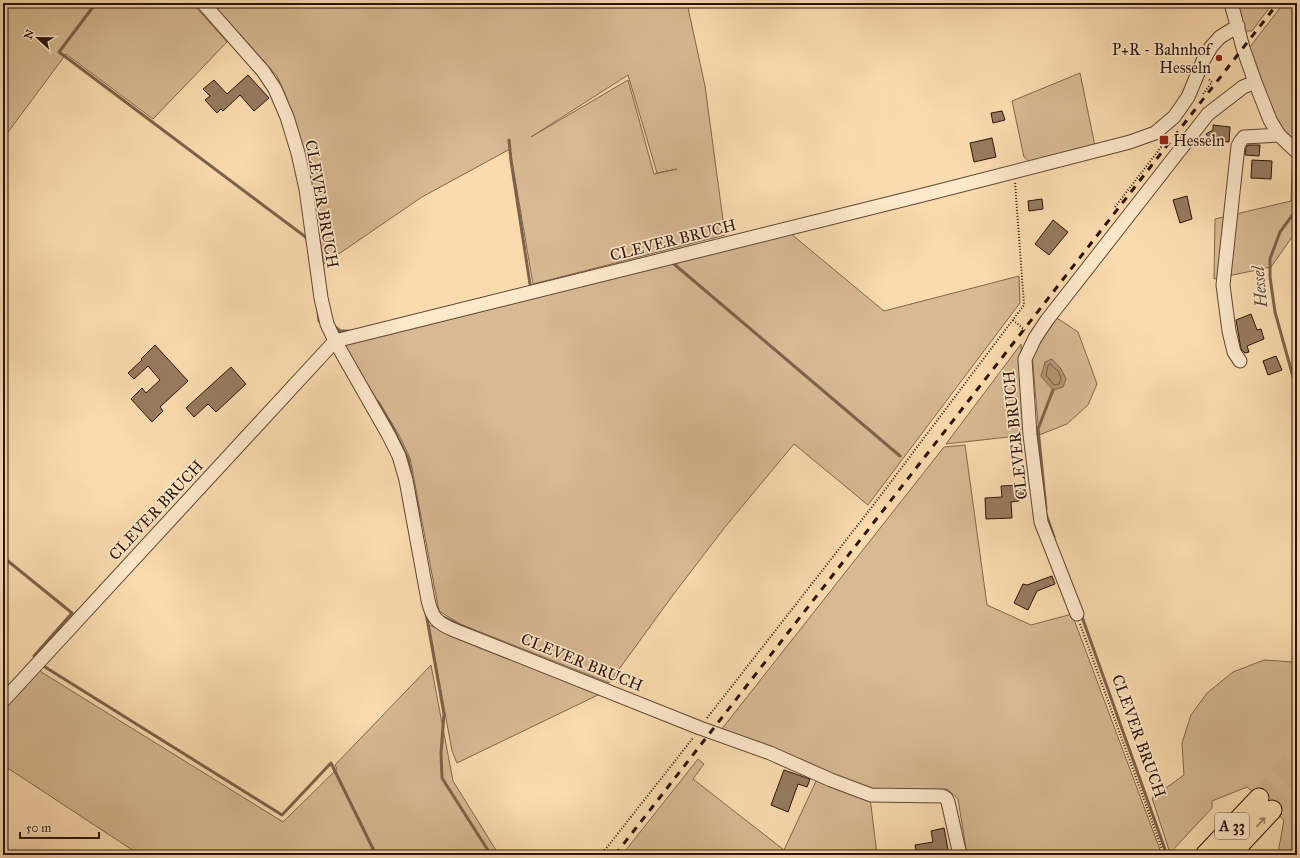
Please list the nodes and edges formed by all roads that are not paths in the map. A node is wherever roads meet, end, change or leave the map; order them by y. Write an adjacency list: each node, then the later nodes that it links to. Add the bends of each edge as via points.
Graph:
1 (203, 3): 7 (street, CLEVER BRUCH, via 263,71 283,106 306,189 323,311)
2 (1230, 3): 3 (street)
3 (1238, 26): 4 (street); 7 (street, CLEVER BRUCH, via 1220,37 1211,47 1188,98 1174,117 1155,133 1130,142)
4 (1254, 82): 5 (street); 9 (street, CLEVER BRUCH, via 1243,87 1208,114 1047,320 1025,359 1030,435 1041,522)
5 (1279, 135): 6 (street); 8 (street, via 1244,137 1238,146 1223,284 1229,332 1234,352)
6 (1295, 150)
7 (335, 341): 10 (street, CLEVER BRUCH); 11 (street, CLEVER BRUCH, via 399,456 406,480 428,600 435,619 442,625 872,795 942,796 948,802)
8 (1240, 361)
9 (1076, 614)
10 (3, 701)
11 (960, 855)
12 (1206, 855): 13 (highway, A 33, one-way to 12, via 1265,804)
13 (1230, 855)

